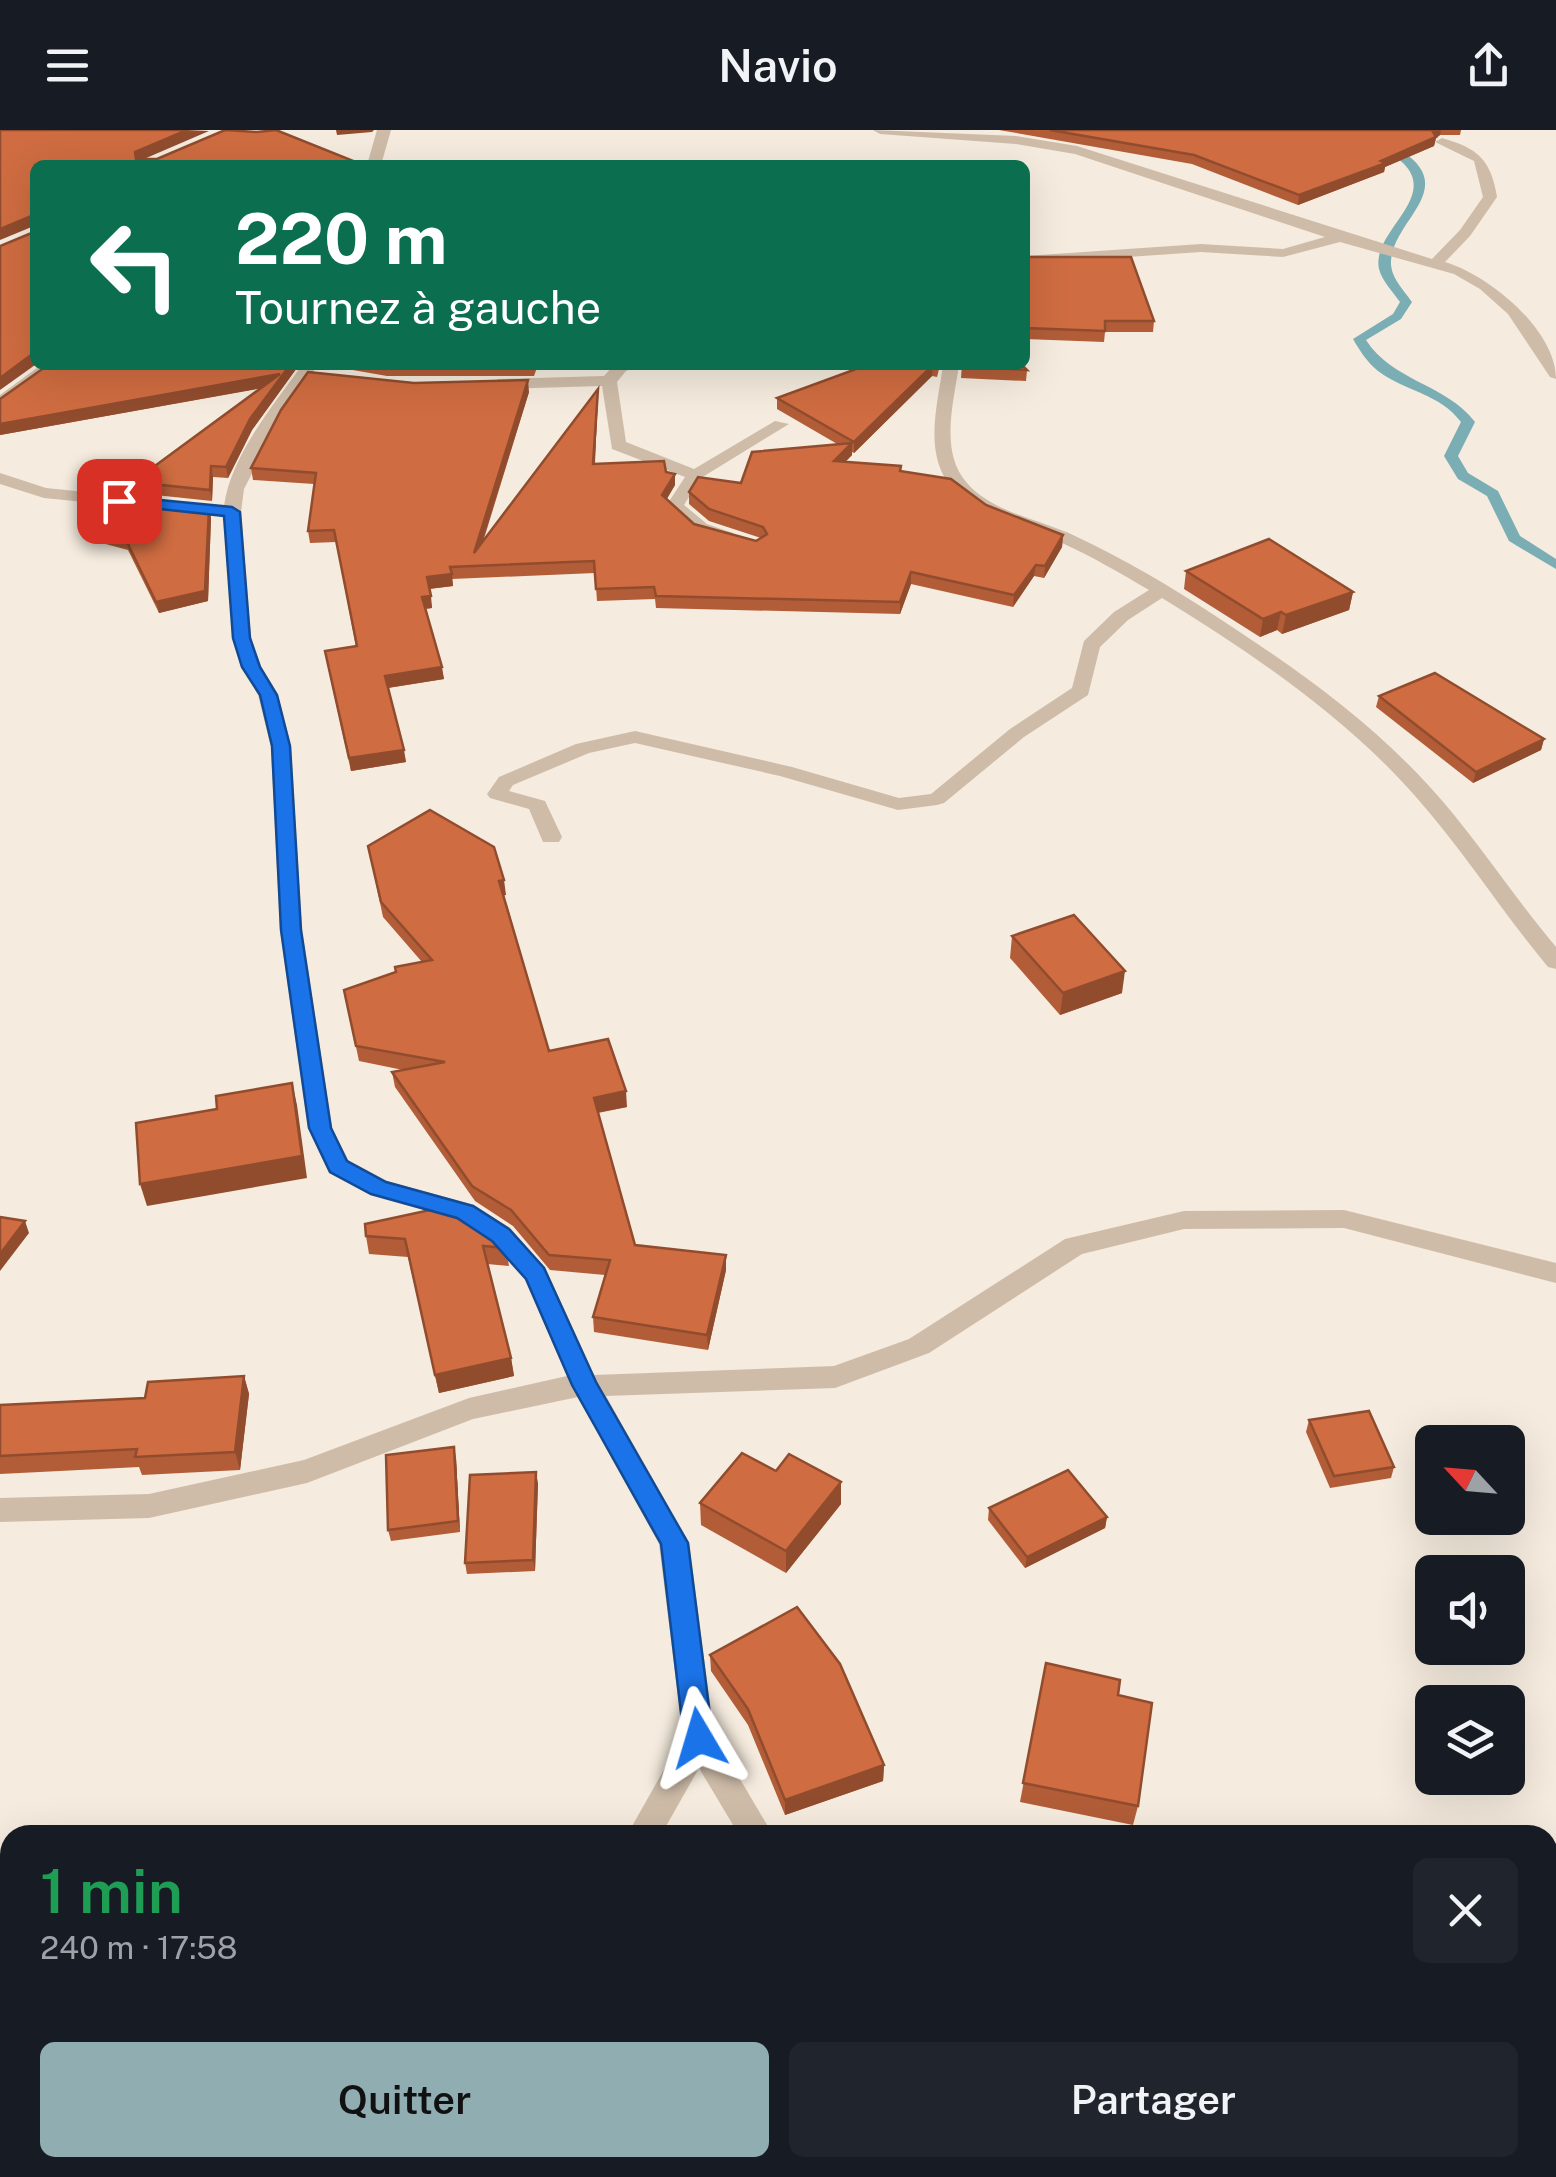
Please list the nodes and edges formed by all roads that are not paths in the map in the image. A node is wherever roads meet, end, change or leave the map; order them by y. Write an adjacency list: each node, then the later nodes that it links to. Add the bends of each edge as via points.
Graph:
1 (384, 130): 4 (street)
2 (880, 130): 5 (street, via 1077,150)
3 (1442, 142): 7 (street, via 1476,152 1490,197)
4 (375, 160)
5 (1340, 237): 6 (street, via 1283,253 1201,248); 7 (street)
6 (1030, 260)
7 (1435, 264): 12 (street, via 1485,286 1513,311)
8 (44, 370): 15 (street)
9 (618, 370): 13 (street)
10 (950, 370): 21 (street, via 942,443 956,482 987,506 1065,537)
11 (311, 372): 19 (street, via 272,419 235,489)
12 (1556, 374)
13 (608, 380): 14 (street); 17 (street, via 618,445)
14 (488, 384)
15 (0, 402)
16 (781, 424): 17 (street)
17 (694, 475): 20 (street, via 676,506 701,528)
18 (0, 478): 19 (street, via 44,493)
19 (232, 512): 25 (street, via 242,638 268,695 281,746 291,930 320,1128 338,1166 379,1188 465,1212 501,1235 536,1274)
20 (754, 545)
21 (1161, 591): 22 (street, via 1121,616 1091,646 1080,691 937,799 898,804 635,737 583,748 506,781 497,794 538,806); 23 (street, via 1294,677 1362,734 1434,804)
22 (550, 836)
23 (1556, 962)
24 (1556, 1272): 25 (street, via 1344,1219 1184,1220 1074,1246 918,1346 835,1376)
25 (585, 1385): 26 (street, via 469,1408 306,1471 149,1506); 27 (street, via 674,1543)
26 (0, 1510)
27 (699, 1738): 28 (street); 29 (street)
28 (649, 1825)
29 (752, 1825)

